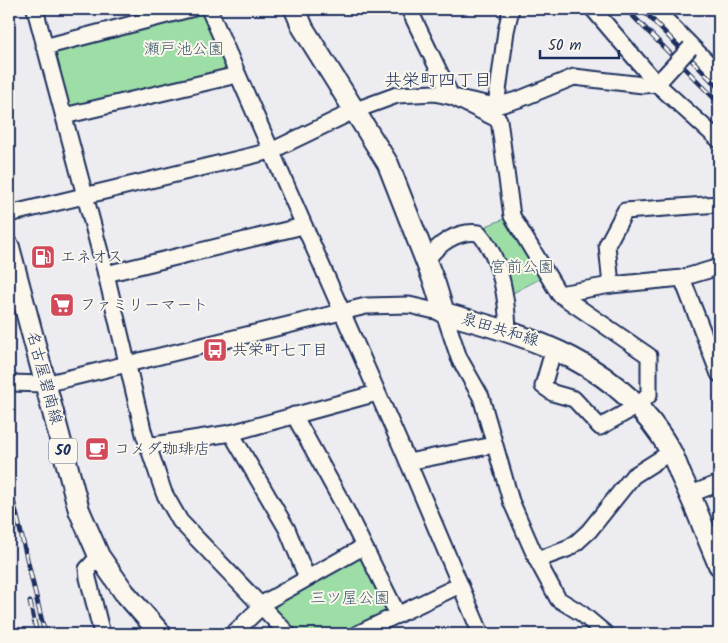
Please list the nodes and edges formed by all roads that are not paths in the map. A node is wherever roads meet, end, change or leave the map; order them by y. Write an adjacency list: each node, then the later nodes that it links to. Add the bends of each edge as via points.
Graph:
1 (35, 9): 9 (street)
2 (190, 9): 9 (street)
3 (208, 9): 12 (street)
4 (295, 9): 16 (main road, 泉田共和線, via 303,28)
5 (410, 9): 14 (street)
6 (511, 9): 15 (street)
7 (593, 9): 13 (street)
8 (655, 9): 10 (street)
9 (44, 47): 17 (street)
10 (692, 47): 11 (street); 13 (street, bridge)
11 (719, 74)
12 (237, 75): 17 (street); 19 (street)
13 (661, 80): 15 (street, via 624,84 574,77); 18 (street)
14 (451, 96): 15 (street); 16 (street, via 434,93 397,95); 30 (street, via 499,120 512,216)
15 (496, 106)
16 (356, 110): 19 (street); 25 (main road, 泉田共和線, via 388,164)
17 (64, 116): 20 (street)
18 (719, 140)
19 (271, 151): 20 (street); 23 (street)
20 (85, 197): 22 (street); 27 (street)
21 (719, 204): 29 (street, via 625,211 607,245)
22 (9, 214)
23 (303, 226): 27 (street); 31 (street)
24 (9, 247): 39 (main road, 名古屋碧南線 / 50)
25 (426, 261): 32 (main road, 泉田共和線); 33 (street, via 437,246 467,231 478,233 489,244 507,302)
26 (719, 267): 28 (street)
27 (106, 274): 36 (street)
28 (682, 278): 29 (street); 35 (street)
29 (611, 285): 30 (street)
30 (559, 294): 41 (street, via 649,356 649,395)
31 (341, 312): 32 (street, via 383,304 408,305); 36 (street); 40 (street)
32 (444, 313): 33 (main road, 泉田共和線); 44 (street, via 459,358 481,397)
33 (508, 332): 34 (main road, 泉田共和線)
34 (554, 348): 41 (main road, 泉田共和線, via 606,376); 41 (street, via 543,386 553,393 574,398 600,427)
35 (716, 353): 37 (street)
36 (127, 366): 39 (street); 45 (street)
37 (719, 374)
38 (9, 383): 39 (street)
39 (46, 384): 51 (main road, 名古屋碧南線 / 50, via 79,510)
40 (377, 393): 42 (street); 47 (street)
41 (637, 406): 46 (main road, 泉田共和線)
42 (294, 415): 43 (street); 50 (street)
43 (231, 433): 45 (street); 54 (street, via 288,529)
44 (494, 445): 47 (street); 52 (street, via 511,501)
45 (148, 446): 56 (street, via 164,493 180,522)
46 (671, 452): 49 (main road, 泉田共和線); 52 (street, via 633,476 577,542)
47 (408, 462): 55 (street)
48 (719, 484): 49 (street)
49 (691, 494): 53 (main road, 泉田共和線)
50 (363, 547): 54 (street); 57 (street)
51 (99, 556): 58 (street, via 87,569); 59 (main road, 名古屋碧南線 / 50, via 124,592)
52 (537, 560): 64 (street, via 558,599)
53 (719, 565)
54 (308, 578): 56 (street)
55 (460, 586): 57 (street); 63 (street)
56 (259, 607): 60 (street); 61 (street)
57 (398, 615): 62 (street)
58 (102, 634)
59 (161, 634)
60 (233, 634)
61 (288, 634)
62 (356, 634)
63 (481, 634)
64 (606, 634)

